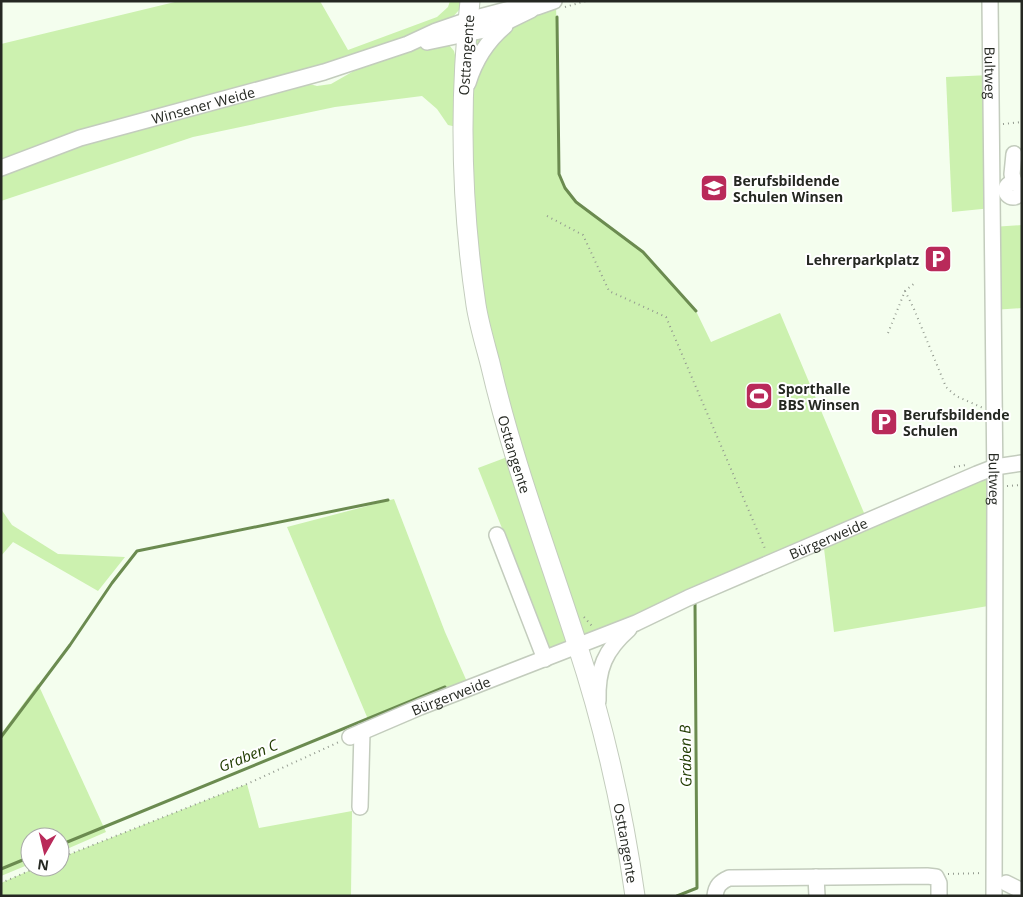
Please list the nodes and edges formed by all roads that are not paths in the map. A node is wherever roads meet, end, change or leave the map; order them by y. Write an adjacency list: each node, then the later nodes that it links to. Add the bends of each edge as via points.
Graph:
1 (554, 1): 3 (street)
2 (990, 1): 9 (street, Bultweg, via 991,125)
3 (537, 7): 4 (street); 5 (street)
4 (468, 18): 5 (street, via 494,28); 6 (main road, Osttangente); 8 (street, Winsener Weide, via 408,44 324,72 80,138)
5 (510, 22): 6 (street, via 484,47 473,66)
6 (462, 102): 14 (main road, Osttangente, via 466,218 476,306 500,408)
7 (1014, 154): 9 (street, via 1012,174)
8 (1, 168)
9 (1004, 188): 11 (street, Bultweg, via 994,413)
10 (1022, 463): 11 (street, Bürgerweide)
11 (995, 467): 13 (street, Bürgerweide); 25 (street, Bultweg)
12 (497, 535): 15 (street)
13 (636, 623): 14 (street, Bürgerweide); 16 (street, Bürgerweide, via 610,649 604,661 598,689)
14 (578, 646): 15 (street, Bürgerweide); 16 (main road, Osttangente)
15 (545, 659): 17 (street, Bürgerweide, via 356,734)
16 (598, 712): 21 (main road, Osttangente, via 622,818)
17 (360, 807)
18 (816, 877): 22 (street, via 729,878 717,886); 23 (street); 24 (street, via 936,877)
19 (1006, 883): 20 (street)
20 (1022, 891)
21 (635, 896)
22 (715, 896)
23 (817, 896)
24 (939, 896)
25 (994, 896)

